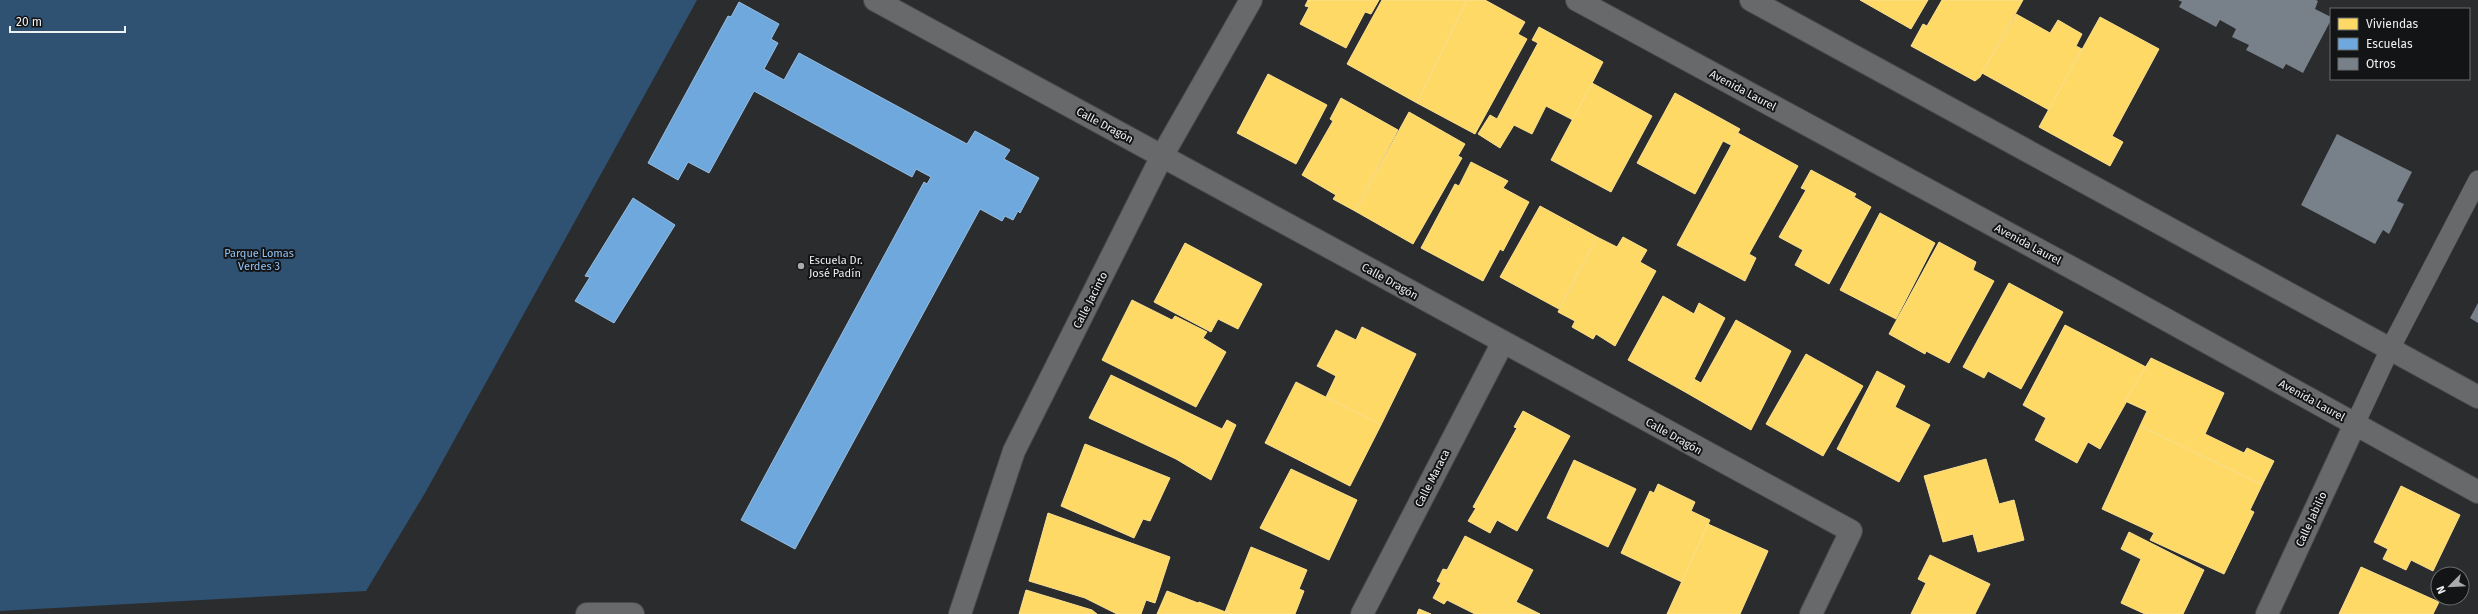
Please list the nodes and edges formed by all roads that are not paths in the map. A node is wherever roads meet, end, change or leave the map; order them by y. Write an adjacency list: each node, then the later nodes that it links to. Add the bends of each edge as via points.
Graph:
1 (875, 0): 5 (street, Calle Dragón)
2 (1251, 0): 5 (street, Calle Jacinto)
3 (1577, 0): 10 (street, Avenida Laurel)
4 (1751, 0): 8 (street)
5 (1162, 156): 7 (street, Calle Dragón); 14 (street, Calle Jacinto, via 1014,451)
6 (2478, 180): 8 (lane)
7 (1503, 342): 15 (street, Calle Maraca); 16 (street, Calle Dragón, via 1851,531)
8 (2390, 349): 9 (street); 10 (lane)
9 (2478, 397)
10 (2356, 424): 11 (street, Avenida Laurel); 17 (street, Calle Jabilio)
11 (2478, 492)
12 (587, 614): 13 (street)
13 (633, 614)
14 (960, 614)
15 (1362, 614)
16 (1810, 614)
17 (2267, 614)

